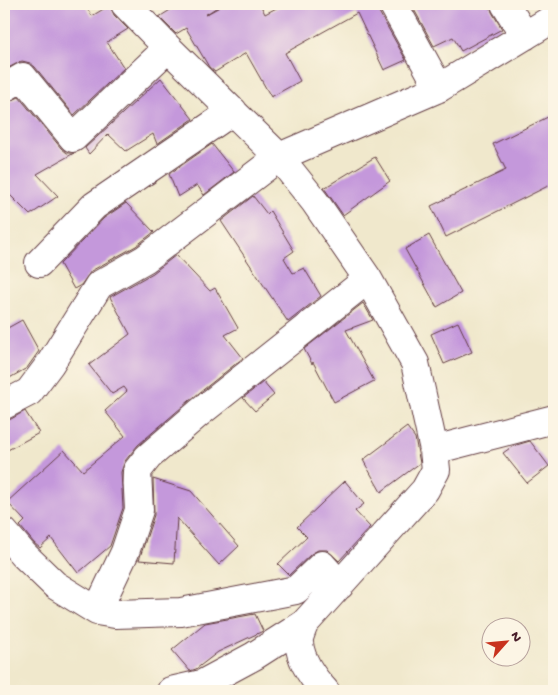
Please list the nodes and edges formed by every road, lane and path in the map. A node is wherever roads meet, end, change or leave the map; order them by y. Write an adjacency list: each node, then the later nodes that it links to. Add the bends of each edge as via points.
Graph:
1 (125, 4): 6 (street)
2 (393, 4): 8 (street)
3 (505, 4): 5 (street)
4 (554, 18): 5 (street)
5 (525, 36): 8 (street)
6 (168, 48): 7 (street, via 72,138 23,77); 9 (street)
7 (4, 88)
8 (439, 88): 10 (street)
9 (233, 110): 10 (street); 11 (street, via 94,206)
10 (279, 157): 12 (street, via 316,202); 13 (street, via 145,259 99,285 29,392)
11 (39, 263)
12 (368, 279): 15 (street, via 415,363); 18 (street, via 148,457 137,471 139,510 125,552)
13 (4, 404)
14 (554, 419): 15 (street)
15 (434, 450): 17 (street, via 436,470 424,490)
16 (4, 532): 18 (street, via 55,586)
17 (340, 585): 18 (street, via 322,565 296,590 181,612 115,614); 19 (street)
18 (97, 611)
19 (304, 624): 20 (street); 23 (street, via 299,642 304,664)
20 (254, 656): 21 (street, via 202,684); 22 (street)
21 (171, 691)
22 (227, 691)
23 (325, 691)

